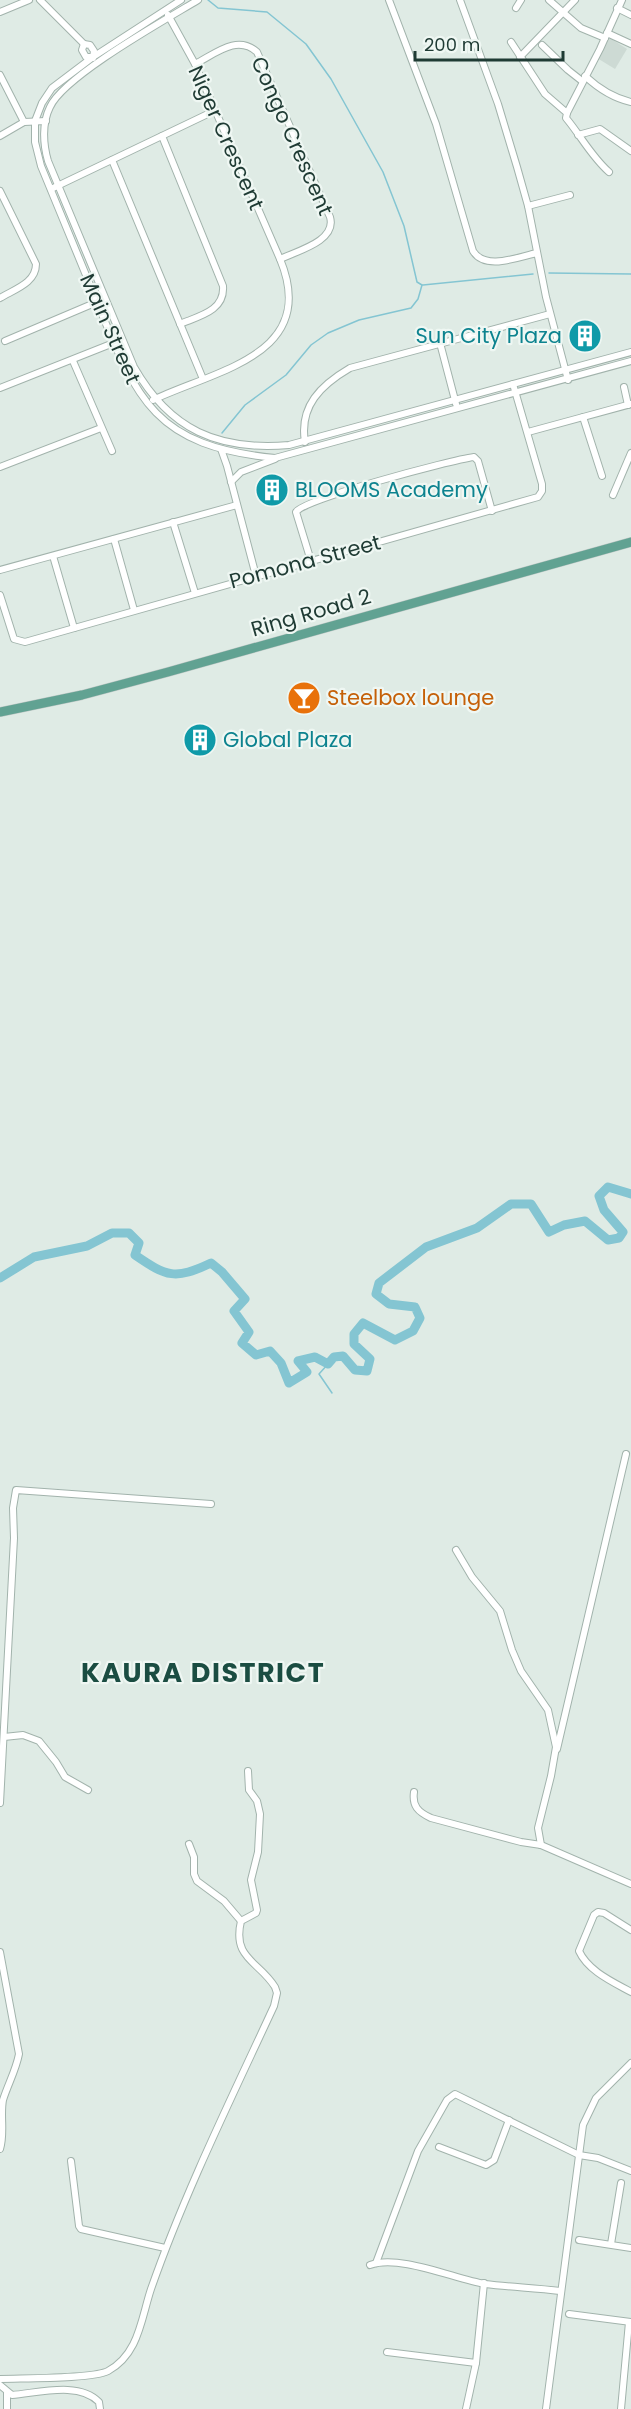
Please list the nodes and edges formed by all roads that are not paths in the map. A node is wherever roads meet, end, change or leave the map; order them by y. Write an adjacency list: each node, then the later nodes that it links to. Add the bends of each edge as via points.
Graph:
1 (29, 0): 14 (street)
2 (40, 0): 22 (street, via 84,44 90,45)
3 (181, 0): 13 (street, Main Street)
4 (198, 0): 17 (street, Main Street)
5 (389, 0): 45 (street, via 430,107 475,255 491,262)
6 (460, 0): 44 (street, via 498,104)
7 (521, 0): 11 (street)
8 (549, 0): 15 (street)
9 (575, 0): 15 (street)
10 (622, 0): 12 (street)
11 (516, 8)
12 (617, 9): 16 (street); 18 (street)
13 (165, 10): 17 (street, Niger Crescent); 22 (street, Main Street)
14 (0, 12)
15 (562, 13): 18 (street, via 581,28); 20 (street)
16 (631, 15)
17 (170, 17): 24 (street, Main Street); 25 (street, Niger Crescent)
18 (606, 36): 21 (street); 27 (street)
19 (511, 42): 23 (street)
20 (539, 42): 23 (street); 27 (street)
21 (631, 44)
22 (93, 57): 24 (street); 31 (street, Main Street, via 52,88)
23 (520, 57): 30 (street, via 545,94)
24 (97, 64): 32 (street, Main Street, via 61,91)
25 (195, 64): 29 (street, Niger Crescent); 46 (street, Congo Crescent, via 239,43 249,44 257,52 330,217 331,227 325,236)
26 (0, 75): 33 (street)
27 (584, 78): 28 (street, via 620,100); 30 (street)
28 (631, 102)
29 (214, 111): 34 (street); 46 (street, Niger Crescent)
30 (567, 113): 35 (street, via 566,118)
31 (35, 121): 32 (street); 33 (street); 41 (street, Main Street, via 37,154)
32 (46, 121): 40 (street, Main Street, via 46,152)
33 (24, 122): 36 (street)
34 (162, 135): 38 (street); 50 (street, via 224,286 222,301 216,309)
35 (578, 135): 37 (street, via 600,129); 39 (street)
36 (0, 136)
37 (631, 151)
38 (112, 160): 40 (street); 50 (street)
39 (609, 172)
40 (59, 186): 41 (street); 51 (street, Main Street)
41 (51, 189): 48 (street, Main Street)
42 (0, 191): 47 (street, via 36,264 34,276 28,282)
43 (570, 195): 44 (street)
44 (528, 206): 45 (street)
45 (537, 253): 49 (street)
46 (280, 259): 60 (street, Niger Crescent, via 290,296 277,334 248,361)
47 (0, 297)
48 (97, 302): 52 (street); 53 (street, Main Street)
49 (550, 314): 54 (street); 58 (street)
50 (180, 324): 60 (street)
51 (122, 340): 53 (street); 66 (street, Main Street)
52 (5, 341)
53 (113, 343): 56 (street); 68 (street, Main Street)
54 (440, 343): 67 (street); 75 (street, via 344,372 308,406)
55 (631, 356): 57 (street, Main Street); 59 (street, Main Street)
56 (73, 361): 64 (street); 72 (street)
57 (593, 362): 58 (street, Main Street); 59 (street)
58 (566, 370): 61 (street); 62 (street, Main Street)
59 (596, 372): 61 (street, Main Street)
60 (203, 379): 66 (street, Niger Crescent)
61 (568, 380): 65 (street, Main Street)
62 (513, 384): 65 (street, Pomona Street); 67 (street, Main Street)
63 (624, 387): 69 (street)
64 (0, 388)
65 (516, 394): 70 (street, Main Street); 73 (street, Pomona Street)
66 (156, 399): 68 (street, Niger Crescent); 74 (street, Main Street, via 186,425)
67 (455, 401): 70 (street); 75 (street, Main Street)
68 (147, 403): 77 (street, Main Street, via 184,434)
69 (630, 405): 71 (street)
70 (457, 410): 81 (street, Main Street)
71 (583, 417): 73 (street); 84 (street)
72 (101, 429): 78 (street); 83 (street)
73 (528, 432): 88 (street, Pomona Street, via 542,484 541,494)
74 (221, 442): 76 (street, Main Street); 77 (street)
75 (304, 442): 76 (street, Main Street, via 270,447)
76 (232, 444): 79 (street)
77 (221, 450): 79 (street, Main Street); 82 (street)
78 (112, 451)
79 (232, 453): 81 (street, Main Street); 82 (street)
80 (631, 453): 86 (street)
81 (275, 458): 85 (street, via 241,472)
82 (227, 466): 85 (street)
83 (0, 467)
84 (602, 476)
85 (231, 482): 87 (street)
86 (613, 495)
87 (237, 505): 89 (street); 95 (street)
88 (492, 511): 93 (street, Pomona Street); 93 (street, via 474,458 396,477 299,508 296,512)
89 (173, 522): 90 (street); 96 (street)
90 (114, 538): 92 (street); 98 (street)
91 (631, 542): 100 (main road, Ring Road 2, via 168,672)
92 (53, 556): 94 (street); 99 (street)
93 (311, 561): 95 (street, Pomona Street)
94 (0, 570)
95 (256, 576): 96 (street, Pomona Street)
96 (195, 593): 98 (street, Pomona Street)
97 (0, 595): 99 (street, Pomona Street, via 18,642)
98 (134, 610): 99 (street, Pomona Street)
99 (74, 628)
100 (0, 712)
101 (626, 1454): 105 (street)
102 (211, 1504): 104 (street, via 16,1490)
103 (456, 1550): 105 (street, via 472,1577 498,1606 521,1671 548,1710)
104 (4, 1737): 107 (street, via 23,1736 39,1741 65,1777); 109 (street)
105 (555, 1755): 111 (street, via 538,1828)
106 (248, 1771): 113 (street, via 249,1790 260,1814 258,1852 251,1880 257,1910)
107 (88, 1790)
108 (414, 1792): 111 (street, via 417,1809 430,1818)
109 (0, 1803)
110 (189, 1844): 113 (street, via 197,1881 224,1901)
111 (541, 1845): 112 (street)
112 (631, 1884)
113 (241, 1921): 127 (street, via 241,1949 272,1982 276,2000)
114 (631, 1930): 116 (street, via 598,1912 579,1951 589,1964)
115 (0, 1952): 120 (street, via 19,2054 3,2102)
116 (631, 1992)
117 (630, 2063): 121 (street, via 590,2108)
118 (509, 2120): 119 (street, via 490,2164); 121 (street); 129 (street, via 459,2095 450,2096 418,2151 373,2264 387,2262)
119 (439, 2147)
120 (0, 2149)
121 (579, 2155): 123 (street); 130 (street)
122 (72, 2161): 127 (street, via 81,2229)
123 (631, 2171)
124 (621, 2183): 126 (street)
125 (579, 2240): 126 (street)
126 (611, 2244): 128 (street)
127 (165, 2248): 135 (street, via 134,2348 117,2364 98,2374)
128 (631, 2248)
129 (484, 2283): 130 (street); 134 (street)
130 (560, 2291): 141 (street)
131 (569, 2314): 132 (street)
132 (630, 2322): 142 (street)
133 (387, 2352): 134 (street)
134 (476, 2363): 140 (street)
135 (0, 2379)
136 (0, 2385): 137 (street)
137 (7, 2393): 138 (street); 139 (street, via 87,2392 99,2402)
138 (7, 2409)
139 (100, 2409)
140 (466, 2409)
141 (546, 2409)
142 (621, 2409)

